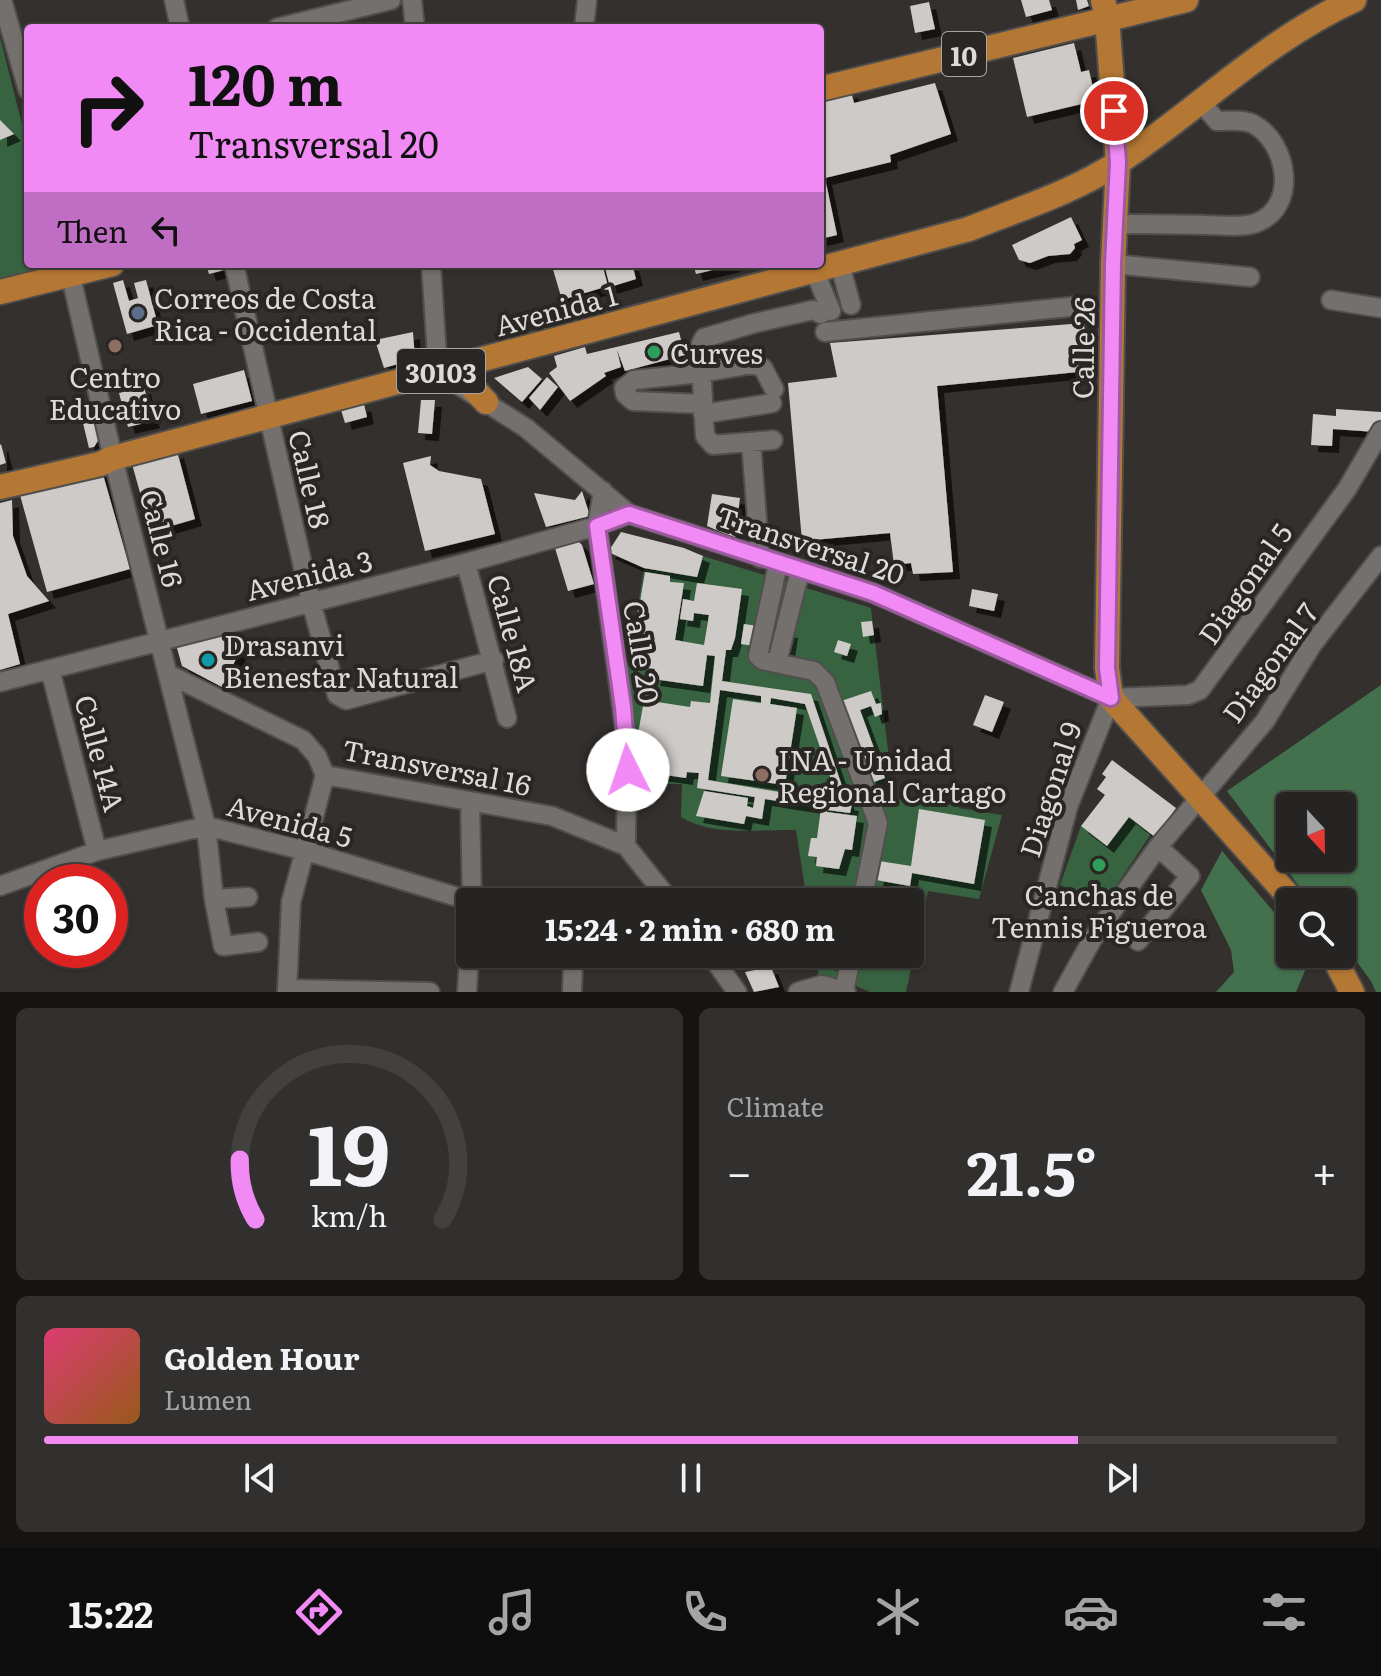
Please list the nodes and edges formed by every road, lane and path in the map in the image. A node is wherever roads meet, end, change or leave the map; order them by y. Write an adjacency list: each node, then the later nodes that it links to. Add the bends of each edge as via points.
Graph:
1 (2, 0): 15 (street)
2 (174, 0): 9 (street)
3 (391, 0): 10 (street)
4 (412, 0): 11 (street)
5 (587, 0): 12 (street)
6 (1186, 0): 8 (main road, 10)
7 (1354, 0): 17 (main road, Avenida 1, via 1273,44)
8 (1105, 9): 13 (main road, 10); 14 (main road, Calle 26)
9 (179, 24)
10 (293, 24)
11 (415, 24)
12 (584, 24)
13 (1081, 26): 14 (main road, via 1098,40); 16 (main road, 10)
14 (1110, 61): 18 (main road, Calle 26)
15 (24, 75)
16 (824, 88)
17 (1200, 101): 18 (main road, Avenida 1); 19 (street, via 1217,121 1249,122 1261,129 1284,162 1281,199 1254,223 1241,225)
18 (1118, 162): 19 (main road, Calle 26); 21 (main road, Avenida 1 / 30103, via 1059,193 969,229)
19 (1115, 224): 20 (main road, Calle 26)
20 (1113, 264): 26 (street); 59 (main road, Calle 26, via 1107,668)
21 (840, 265): 25 (main road, Avenida 1 / 30103); 29 (street)
22 (235, 268): 37 (street, Calle 18)
23 (432, 268): 33 (street)
24 (70, 269): 27 (main road); 41 (street, Calle 16)
25 (815, 272): 32 (street); 33 (main road, Avenida 1 / 30103)
26 (1250, 277)
27 (0, 292)
28 (1331, 300): 31 (street)
29 (851, 305)
30 (1078, 306): 32 (street)
31 (1381, 308)
32 (826, 319): 34 (street, via 813,310 704,338)
33 (449, 368): 35 (main road); 37 (main road, Avenida 1 / 30103)
34 (701, 373): 36 (street); 36 (street, via 753,364 763,368 773,396); 36 (street, via 634,380 624,388 633,401)
35 (486, 402): 43 (street, Transversal 20)
36 (703, 409): 40 (street, via 705,436 713,445)
37 (268, 415): 41 (main road, Avenida 1 / 30103); 50 (street, Calle 18)
38 (1381, 431): 59 (street, Diagonal 5, via 1347,489 1200,690)
39 (773, 440): 40 (street)
40 (751, 442): 47 (street)
41 (113, 458): 42 (main road, Avenida 1 / 30103); 53 (street, Calle 16)
42 (0, 487)
43 (603, 491): 44 (street, Transversal 20); 45 (street, Calle 20)
44 (629, 514): 45 (street, Avenida 3); 47 (street, Transversal 20)
45 (597, 526): 48 (street, Avenida 3); 65 (street, Calle 20, via 627,744)
46 (1381, 556): 62 (street, Diagonal 7, via 1312,645 1265,721)
47 (769, 561): 49 (street, Transversal 20); 51 (street)
48 (466, 563): 50 (street, Avenida 3); 54 (street, Calle 18A)
49 (800, 571): 52 (street); 59 (street, Transversal 20, via 898,604)
50 (311, 602): 53 (street, Avenida 3); 54 (street, Calle 18, via 332,684 346,700)
51 (767, 606): 52 (street); 55 (street, via 758,656)
52 (788, 612): 55 (street)
53 (160, 641): 56 (street, Avenida 3); 57 (street, Calle 16)
54 (494, 660): 60 (street, Calle 18A)
55 (777, 662): 72 (street, via 822,677 878,823)
56 (50, 669): 58 (street, Avenida 3); 67 (street, Calle 14A)
57 (170, 675): 61 (street, Transversal 16, via 303,740); 64 (street, Calle 16)
58 (0, 682)
59 (1111, 698): 62 (main road, Transversal 20); 93 (street, Diagonal 9, via 1068,807)
60 (507, 718)
61 (325, 775): 63 (street, Transversal 16); 68 (street)
62 (1200, 799): 66 (street, Diagonal 7); 73 (main road, Transversal 20)
63 (470, 801): 65 (street, Transversal 16, via 552,816); 70 (street)
64 (206, 826): 67 (street, Avenida 5); 68 (street, Avenida 5); 76 (street, Calle 16)
65 (626, 846): 71 (street)
66 (1158, 847): 77 (street, via 1190,876); 94 (street, Diagonal 7, via 1092,940)
67 (97, 851): 69 (street, Avenida 5)
68 (306, 851): 75 (street, Avenida 5); 85 (street, via 291,902)
69 (0, 886)
70 (473, 888)
71 (660, 888)
72 (865, 888)
73 (1283, 888)
74 (248, 897): 76 (street)
75 (456, 897)
76 (214, 899): 78 (street, Calle 16, via 223,946)
77 (1138, 941)
78 (258, 942)
79 (468, 968): 87 (street)
80 (573, 968): 88 (street)
81 (715, 968): 89 (street)
82 (720, 968): 90 (street)
83 (849, 968): 92 (street)
84 (1339, 968): 95 (main road)
85 (287, 991): 86 (street)
86 (430, 992)
87 (467, 992)
88 (572, 992)
89 (720, 992)
90 (737, 992)
91 (798, 992): 92 (street, via 822,985)
92 (845, 992)
93 (1019, 992)
94 (1063, 992)
95 (1352, 992)

